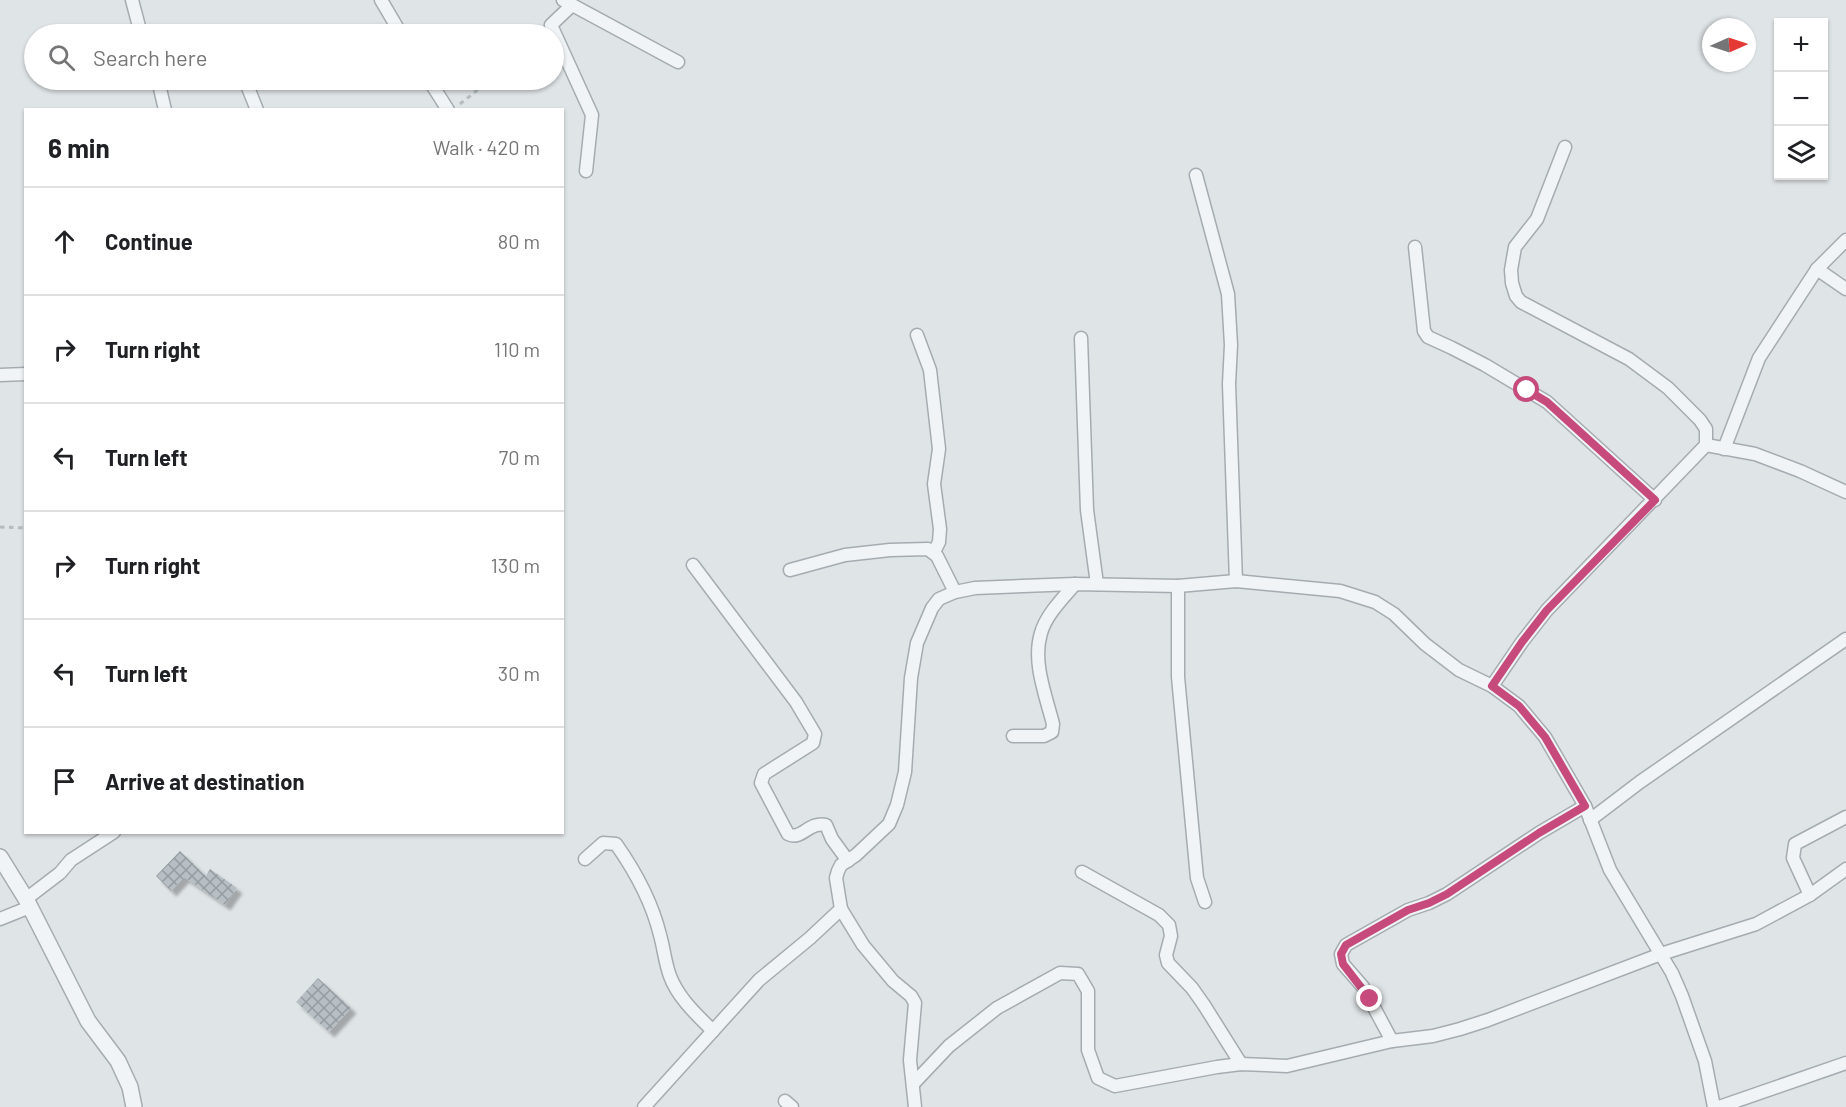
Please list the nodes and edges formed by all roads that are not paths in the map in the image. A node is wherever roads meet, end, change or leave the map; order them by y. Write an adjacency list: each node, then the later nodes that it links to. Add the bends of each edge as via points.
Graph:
1 (132, 0): 4 (street)
2 (381, 0): 5 (street)
3 (567, 3): 6 (street); 8 (street)
4 (138, 24)
5 (396, 24)
6 (552, 24)
7 (564, 54): 16 (street, via 592,115)
8 (678, 62)
9 (160, 90): 12 (street)
10 (249, 90): 13 (street)
11 (435, 90): 14 (street)
12 (165, 108)
13 (256, 108)
14 (447, 108)
15 (1565, 147): 26 (street, via 1537,219 1515,247 1511,270 1515,296 1629,359 1668,388 1706,429)
16 (586, 171)
17 (1196, 175): 33 (street, via 1228,294)
18 (1846, 240): 20 (street)
19 (1415, 248): 29 (street, via 1428,337 1547,402)
20 (1817, 269): 21 (street); 27 (street, via 1759,358)
21 (1846, 290)
22 (918, 335): 30 (street, via 930,370 939,449 934,484 940,529)
23 (1081, 338): 35 (street, via 1087,510)
24 (24, 374): 25 (street)
25 (0, 375)
26 (1706, 445): 27 (street); 29 (street)
27 (1724, 449): 28 (street, via 1755,454)
28 (1846, 492)
29 (1655, 500): 39 (street, via 1547,610)
30 (934, 552): 32 (street, via 922,549 845,555); 37 (street)
31 (693, 565): 47 (street, via 815,734 813,743 764,774 761,783 788,834 797,836 813,825 826,825)
32 (790, 570)
33 (1236, 581): 36 (street); 39 (street, via 1340,591 1375,602 1459,670)
34 (1075, 584): 35 (street); 37 (street); 40 (street, via 1049,617 1038,646 1052,732 1044,736)
35 (1097, 584): 36 (street)
36 (1178, 586): 51 (street, via 1180,703 1197,878)
37 (955, 592): 47 (street, via 939,599 932,608 917,643 905,772 897,805 889,824)
38 (1846, 639): 43 (street)
39 (1492, 686): 41 (street, via 1519,706 1545,737)
40 (1013, 736)
41 (1585, 806): 43 (street); 57 (street, via 1447,894 1408,910 1346,945 1341,954 1343,964 1363,987)
42 (1846, 817): 50 (street, via 1794,843 1793,858)
43 (1590, 820): 55 (street, via 1610,870)
44 (111, 834): 52 (street, via 71,860)
45 (0, 857): 52 (street)
46 (585, 859): 56 (street, via 603,843 615,844 630,863 660,934 670,978 683,999)
47 (848, 861): 53 (street, via 841,865 836,878)
48 (1846, 869): 50 (street)
49 (1082, 872): 59 (street, via 1159,915 1168,925 1168,963 1204,1005)
50 (1810, 895): 55 (street, via 1756,924)
51 (1205, 902)
52 (28, 903): 54 (street); 61 (street, via 88,1021 118,1061)
53 (841, 909): 56 (street, via 759,980); 60 (street, via 863,945 915,1003 910,1059)
54 (0, 919)
55 (1661, 954): 57 (street, via 1488,1020 1433,1036); 64 (street, via 1682,996)
56 (713, 1031): 62 (street)
57 (1392, 1041): 59 (street, via 1287,1066)
58 (1846, 1063): 64 (street)
59 (1241, 1064): 60 (street, via 1115,1086 1098,1078 1088,1050 1088,991 1077,974 1059,973 998,1008 949,1046)
60 (914, 1083): 63 (street)
61 (134, 1107)
62 (644, 1107)
63 (915, 1107)
64 (1716, 1107)

